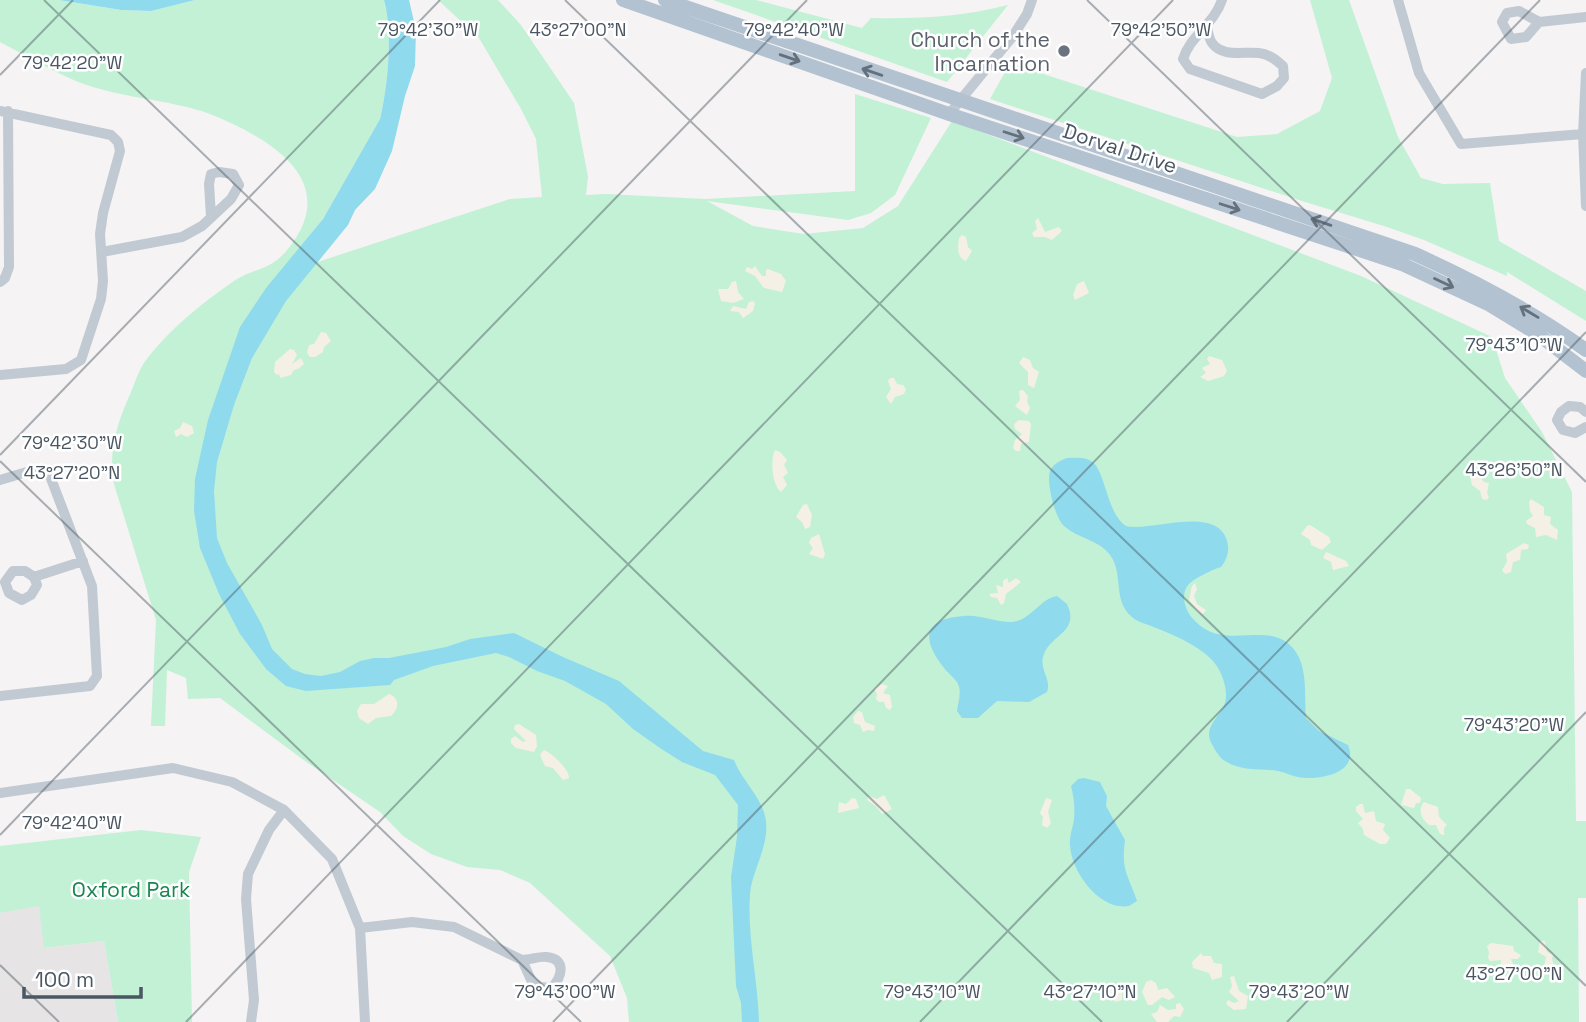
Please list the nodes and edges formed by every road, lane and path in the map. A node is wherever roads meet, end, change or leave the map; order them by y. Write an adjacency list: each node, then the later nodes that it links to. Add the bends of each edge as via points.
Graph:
1 (623, 0): 6 (main road, Dorval Drive)
2 (665, 0): 6 (main road, Dorval Drive)
3 (1032, 0): 11 (street, via 1013,36)
4 (1222, 0): 9 (street)
5 (1398, 0): 14 (street, via 1419,73 1461,144)
6 (683, 9): 11 (main road, Dorval Drive, one-way to 6); 13 (main road, Dorval Drive, one-way to 13)
7 (1586, 17): 8 (street)
8 (1539, 22)
9 (1207, 27): 9 (street, via 1211,43 1220,50 1274,57 1283,66 1284,78 1262,94 1190,69 1182,59 1186,48)
10 (1586, 73): 14 (street)
11 (960, 101): 13 (street); 20 (main road, Dorval Drive, one-way to 11, via 1500,295 1415,254)
12 (4, 111): 18 (street, via 111,135 118,142 118,160 103,213); 19 (street, via 9,267)
13 (950, 114): 21 (main road, Dorval Drive, one-way to 21, via 1402,264 1490,305)
14 (1583, 134): 15 (street)
15 (1586, 186): 16 (street)
16 (1586, 206)
17 (211, 216): 18 (street, via 182,237)
18 (102, 252): 22 (street, via 101,299 81,360 66,369)
19 (0, 282)
20 (1586, 350)
21 (1586, 371)
22 (0, 375)
23 (1586, 412): 24 (street, via 1569,406 1557,420 1563,430 1575,433)
24 (1586, 427)
25 (0, 480): 26 (street, via 45,471)
26 (83, 561): 27 (street); 28 (street, via 92,586 97,676 90,686)
27 (34, 577)
28 (0, 696)
29 (0, 793): 30 (street, via 173,768 232,782)
30 (284, 810): 31 (street, via 332,859); 33 (street, via 248,874)
31 (360, 928): 32 (street, via 412,922 454,927); 34 (street)
32 (522, 960)
33 (251, 1022)
34 (365, 1022)

